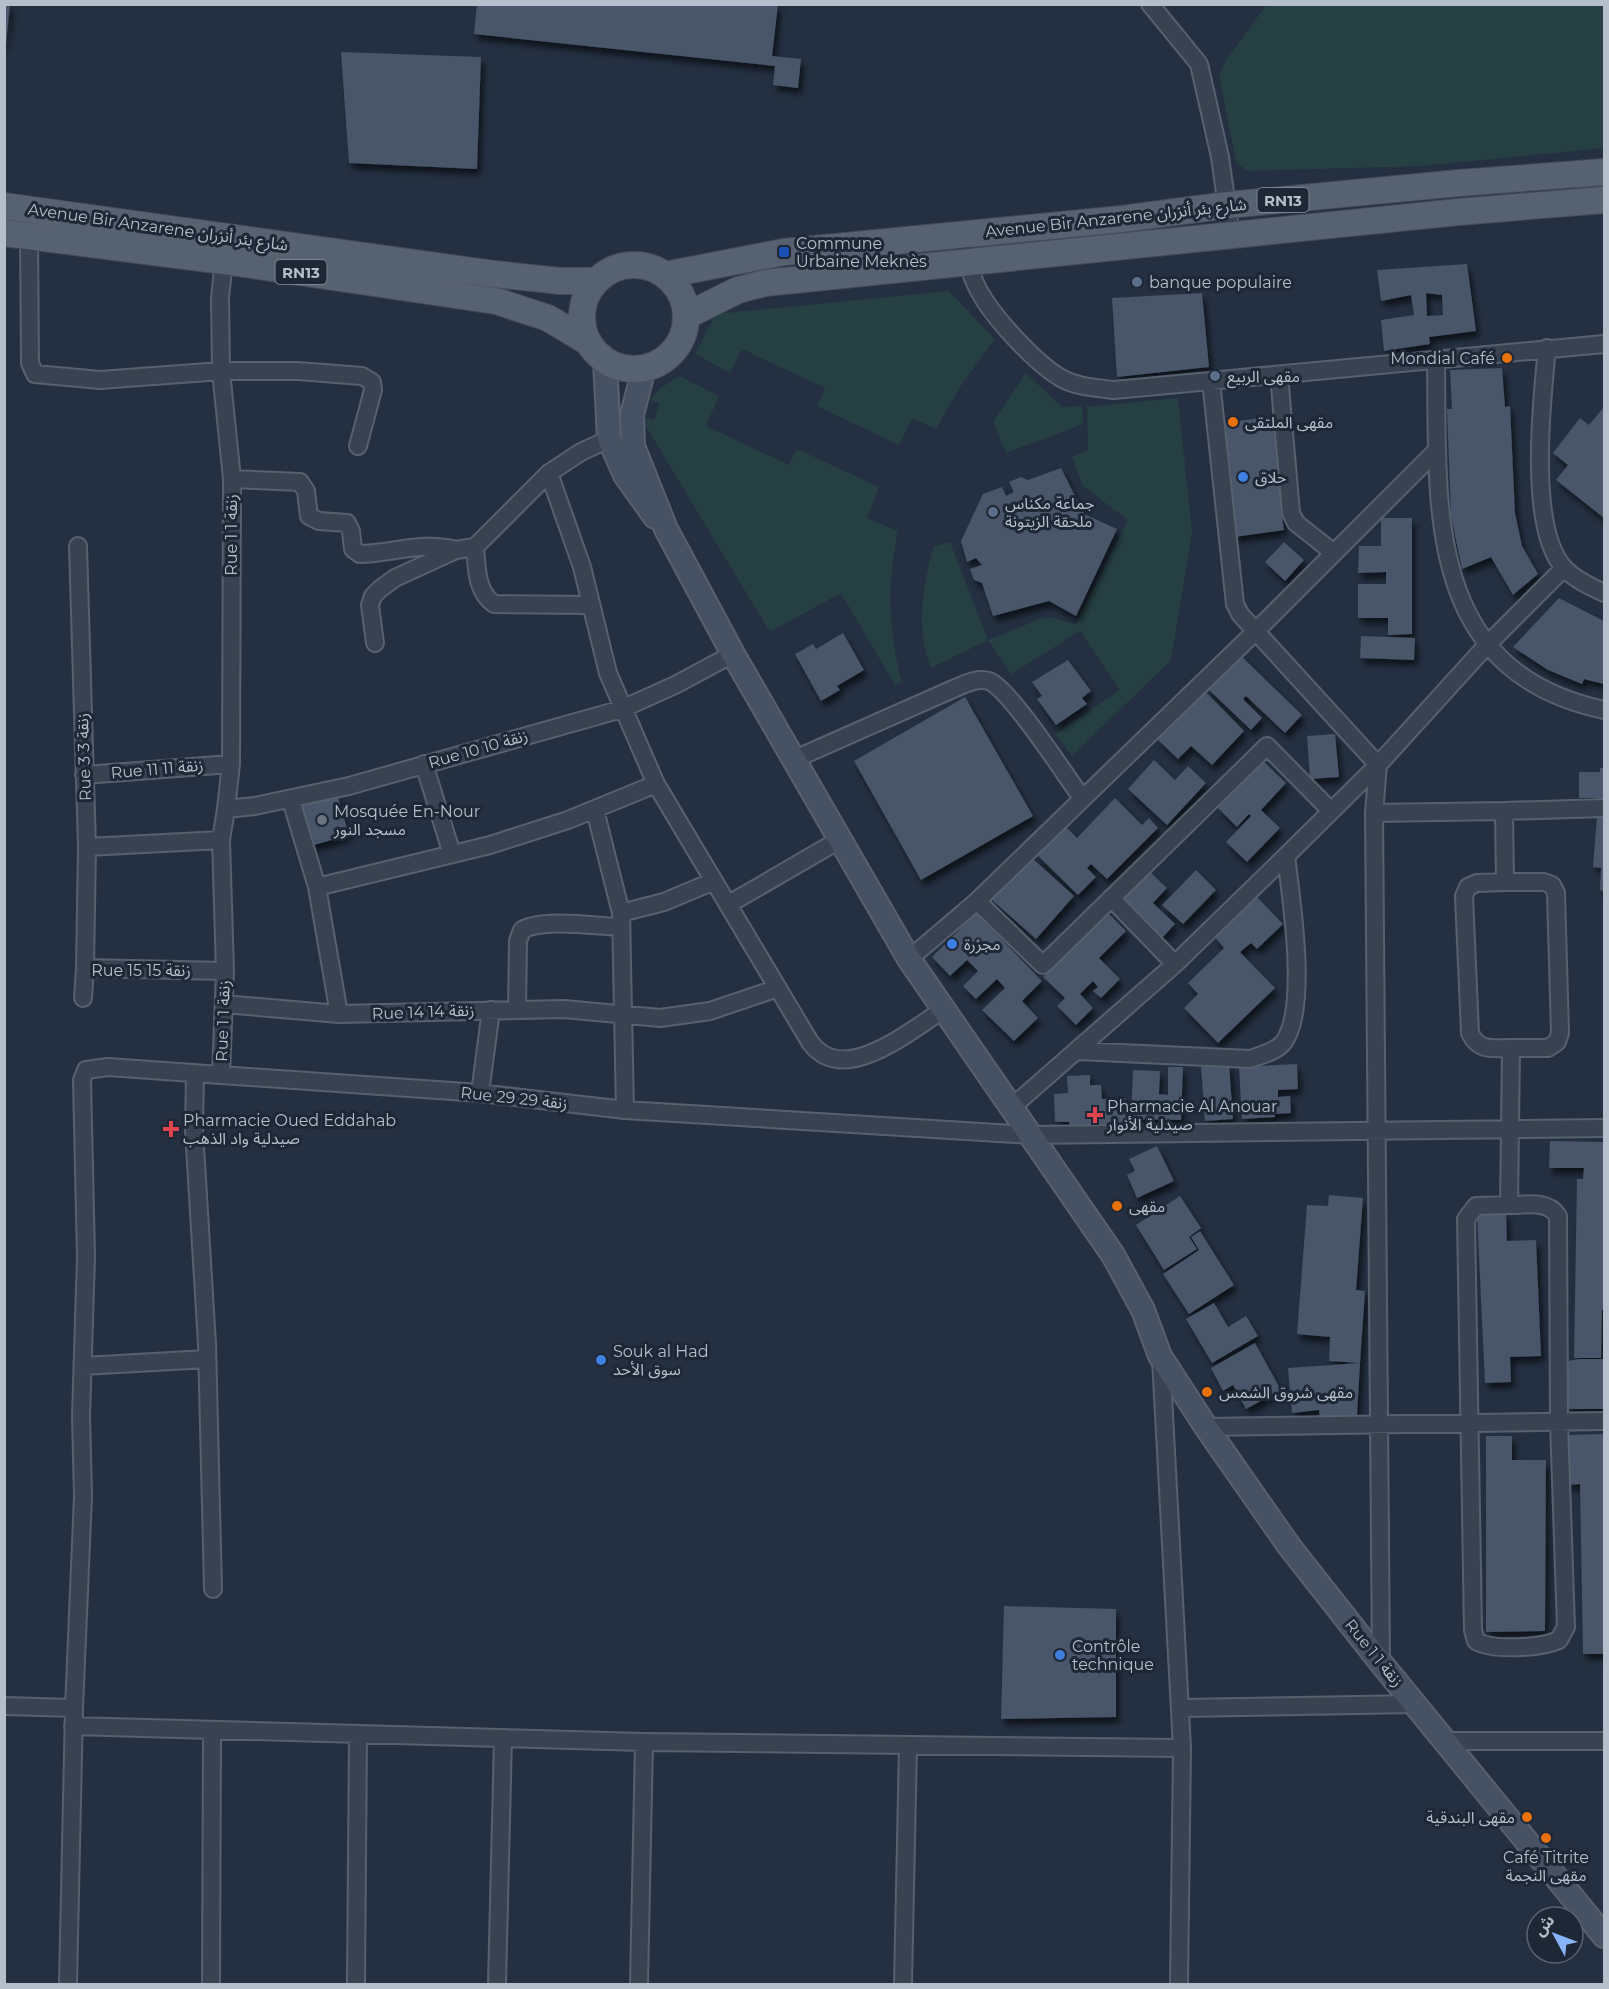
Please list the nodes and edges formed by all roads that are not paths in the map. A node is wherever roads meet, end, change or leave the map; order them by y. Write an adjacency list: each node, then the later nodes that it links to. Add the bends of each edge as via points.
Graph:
1 (1150, 4): 4 (street, via 1199,64)
2 (1605, 172): 4 (main road, Avenue Bir Anzarene شارع بئر أنزران / RN13)
3 (1605, 200): 8 (main road, Avenue Bir Anzarene شارع بئر أنزران / RN13)
4 (1228, 205): 6 (main road, Avenue Bir Anzarene شارع بئر أنزران / RN13); 8 (street)
5 (4, 206): 12 (main road, Avenue Bir Anzarene شارع بئر أنزران / RN13, via 512,276)
6 (962, 234): 10 (street); 11 (main road, Avenue Bir Anzarene شارع بئر أنزران / RN13, via 784,252)
7 (16, 235): 9 (main road, Avenue Bir Anzarene شارع بئر أنزران / RN13); 20 (street, via 30,363 35,374 100,380)
8 (1231, 235): 10 (main road, Avenue Bir Anzarene شارع بئر أنزران / RN13)
9 (224, 261): 14 (main road, Avenue Bir Anzarene شارع بئر أنزران / RN13, via 496,301 548,318); 20 (street, Rue 1 زنقة 1, via 220,297)
10 (967, 262): 13 (main road, Avenue Bir Anzarene شارع بئر أنزران / RN13, via 765,283 738,290); 22 (street, via 979,292 1003,323 1060,378 1084,387 1114,390)
11 (665, 275): 12 (main road, Avenue Bir Anzarene شارع بئر أنزران / RN13, via 648,267 630,265 612,270); 13 (main road, via 682,298)
12 (596, 281): 14 (main road, via 582,310 582,327)
13 (686, 316): 19 (main road, via 678,344 657,364)
14 (588, 342): 18 (main road, Avenue Bir Anzarene شارع بئر أنزران / RN13)
15 (1605, 344): 16 (street)
16 (1547, 348): 17 (street); 33 (street, via 1540,425 1542,503 1548,537)
17 (1436, 360): 21 (street); 25 (street)
18 (605, 361): 19 (main road, via 617,367); 23 (street)
19 (644, 368): 28 (street, via 632,415 633,446)
20 (221, 371): 24 (street, via 362,376 372,382 373,390); 27 (street, Rue 1 زنقة 1)
21 (1279, 375): 22 (street); 32 (street, via 1291,513 1296,523)
22 (1211, 381): 36 (street, via 1235,604)
23 (609, 439): 26 (street); 28 (street, via 639,498)
24 (358, 446)
25 (1437, 450): 32 (street); 38 (street, via 1439,516 1448,567 1464,607)
26 (549, 473): 30 (street); 35 (street)
27 (232, 479): 31 (street, via 300,482 306,491 309,516 319,521 347,523 353,549 360,554 440,545); 43 (street, Rue 1 زنقة 1)
28 (666, 529): 39 (street, Rue 1 زنقة 1)
29 (78, 546): 46 (street, Rue 3 زنقة 3)
30 (475, 548): 31 (street); 35 (street, via 478,581 494,604)
31 (456, 550): 37 (street, via 395,579 373,596 369,614)
32 (1334, 553): 36 (street)
33 (1564, 568): 34 (street); 38 (street)
34 (1605, 593)
35 (591, 605): 40 (street, via 608,673)
36 (1256, 631): 45 (street); 48 (street)
37 (375, 643)
38 (1487, 645): 41 (street, via 1522,676 1553,695); 45 (street)
39 (734, 654): 40 (street, Rue 10 زنقة 10); 42 (street, Rue 1 زنقة 1)
40 (622, 709): 44 (street, Rue 10 زنقة 10); 47 (street)
41 (1605, 710)
42 (795, 759): 48 (street, via 953,688 972,681 988,681 1014,705); 56 (street, Rue 1 زنقة 1)
43 (231, 764): 46 (street, Rue 11 زنقة 11); 55 (street, Rue 1 زنقة 1)
44 (424, 764): 49 (street, Rue 10 زنقة 10); 58 (street)
45 (1378, 765): 52 (street); 54 (street)
46 (84, 775): 57 (street, Rue 3 زنقة 3)
47 (656, 784): 51 (street); 60 (street)
48 (1082, 798): 64 (street)
49 (291, 800): 55 (street, Rue 10 زنقة 10); 62 (street)
50 (1605, 808): 53 (street)
51 (595, 810): 58 (street); 66 (street)
52 (1331, 811): 59 (street); 63 (street, via 1267,746)
53 (1504, 811): 54 (street); 61 (street)
54 (1374, 813): 88 (street)
55 (223, 824): 57 (street, Rue 10 زنقة 10); 70 (street, Rue 1 زنقة 1)
56 (841, 839): 65 (street); 67 (street, Rue 1 زنقة 1)
57 (87, 848): 69 (street, Rue 3 زنقة 3)
58 (452, 854): 62 (street)
59 (1286, 856): 68 (street); 80 (street, via 1296,969 1290,1026 1283,1043 1250,1059)
60 (714, 881): 65 (street); 66 (street)
61 (1505, 882): 79 (street, via 1468,887 1465,907 1470,1033 1475,1043 1485,1048); 79 (street, via 1544,882 1552,885 1556,893 1560,1033 1557,1042 1548,1048)
62 (317, 887): 77 (street)
63 (1111, 898): 64 (street, via 1042,965); 68 (street)
64 (977, 901): 67 (street)
65 (729, 904): 71 (street)
66 (620, 920): 74 (street, via 522,930 518,941); 78 (street)
67 (909, 959): 76 (street, Rue 1 زنقة 1)
68 (1175, 964): 80 (street)
69 (85, 968): 70 (street, Rue 15 زنقة 15); 72 (street, Rue 15 زنقة 15)
70 (225, 971): 73 (street, Rue 1 زنقة 1)
71 (778, 988): 76 (street, via 815,1050 839,1061 872,1053); 78 (street, Rue 14 زنقة 14, via 710,1011 660,1018)
72 (83, 998)
73 (224, 1004): 77 (street, Rue 14 زنقة 14); 82 (street, Rue 1 زنقة 1)
74 (517, 1009): 75 (street, Rue 14 زنقة 14); 78 (street, Rue 14 زنقة 14, via 564,1009)
75 (491, 1010): 77 (street, Rue 14 زنقة 14); 83 (street)
76 (943, 1010): 84 (street, Rue 1 زنقة 1)
77 (339, 1014)
78 (622, 1016): 85 (street)
79 (1511, 1048): 87 (street)
80 (1078, 1051): 84 (street)
81 (195, 1073): 82 (street, Rue 29 زنقة 29); 92 (street, via 194,1130); 93 (street, Rue 29 زنقة 29, via 108,1067 86,1070 82,1080 86,1257)
82 (221, 1075): 83 (street, Rue 29 زنقة 29)
83 (480, 1094): 85 (street, Rue 29 زنقة 29)
84 (1012, 1107): 89 (street, Rue 1 زنقة 1)
85 (625, 1110): 89 (street, Rue 29 زنقة 29)
86 (1605, 1128): 87 (street, Rue 29 زنقة 29)
87 (1512, 1131): 88 (street, Rue 29 زنقة 29); 90 (street)
88 (1375, 1132): 89 (street, Rue 29 زنقة 29); 97 (street)
89 (1031, 1135): 91 (street, Rue 1 زنقة 1, via 1113,1255 1143,1310)
90 (1509, 1205): 95 (street, via 1546,1205 1558,1216); 96 (street, via 1476,1206 1466,1219)
91 (1161, 1356): 98 (street, Rue 1 زنقة 1); 104 (street)
92 (207, 1359): 93 (street); 99 (street)
93 (83, 1366): 103 (street, via 81,1562)
94 (1605, 1421): 95 (street)
95 (1559, 1422): 96 (street); 96 (street, via 1566,1627 1559,1640 1548,1645 1486,1647 1476,1641 1473,1630)
96 (1470, 1424): 97 (street)
97 (1381, 1426): 98 (street); 100 (street)
98 (1206, 1427): 100 (street, Rue 1 زنقة 1, via 1289,1546)
99 (213, 1589)
100 (1381, 1663): 101 (street, Rue 1 زنقة 1)
101 (1415, 1704): 104 (street); 109 (street, Rue 1 زنقة 1)
102 (4, 1706): 103 (street)
103 (74, 1708): 105 (street)
104 (1180, 1708): 113 (street)
105 (74, 1726): 106 (street); 115 (street)
106 (212, 1731): 107 (street); 116 (street)
107 (358, 1734): 108 (street); 117 (street)
108 (503, 1738): 111 (street); 118 (street)
109 (1445, 1741): 110 (street); 114 (street, Rue 1 زنقة 1)
110 (1605, 1741)
111 (644, 1743): 112 (street); 119 (street)
112 (908, 1746): 113 (street); 120 (street)
113 (1182, 1748): 121 (street)
114 (1605, 1936)
115 (68, 1984)
116 (211, 1984)
117 (356, 1984)
118 (497, 1984)
119 (639, 1984)
120 (903, 1984)
121 (1179, 1984)

